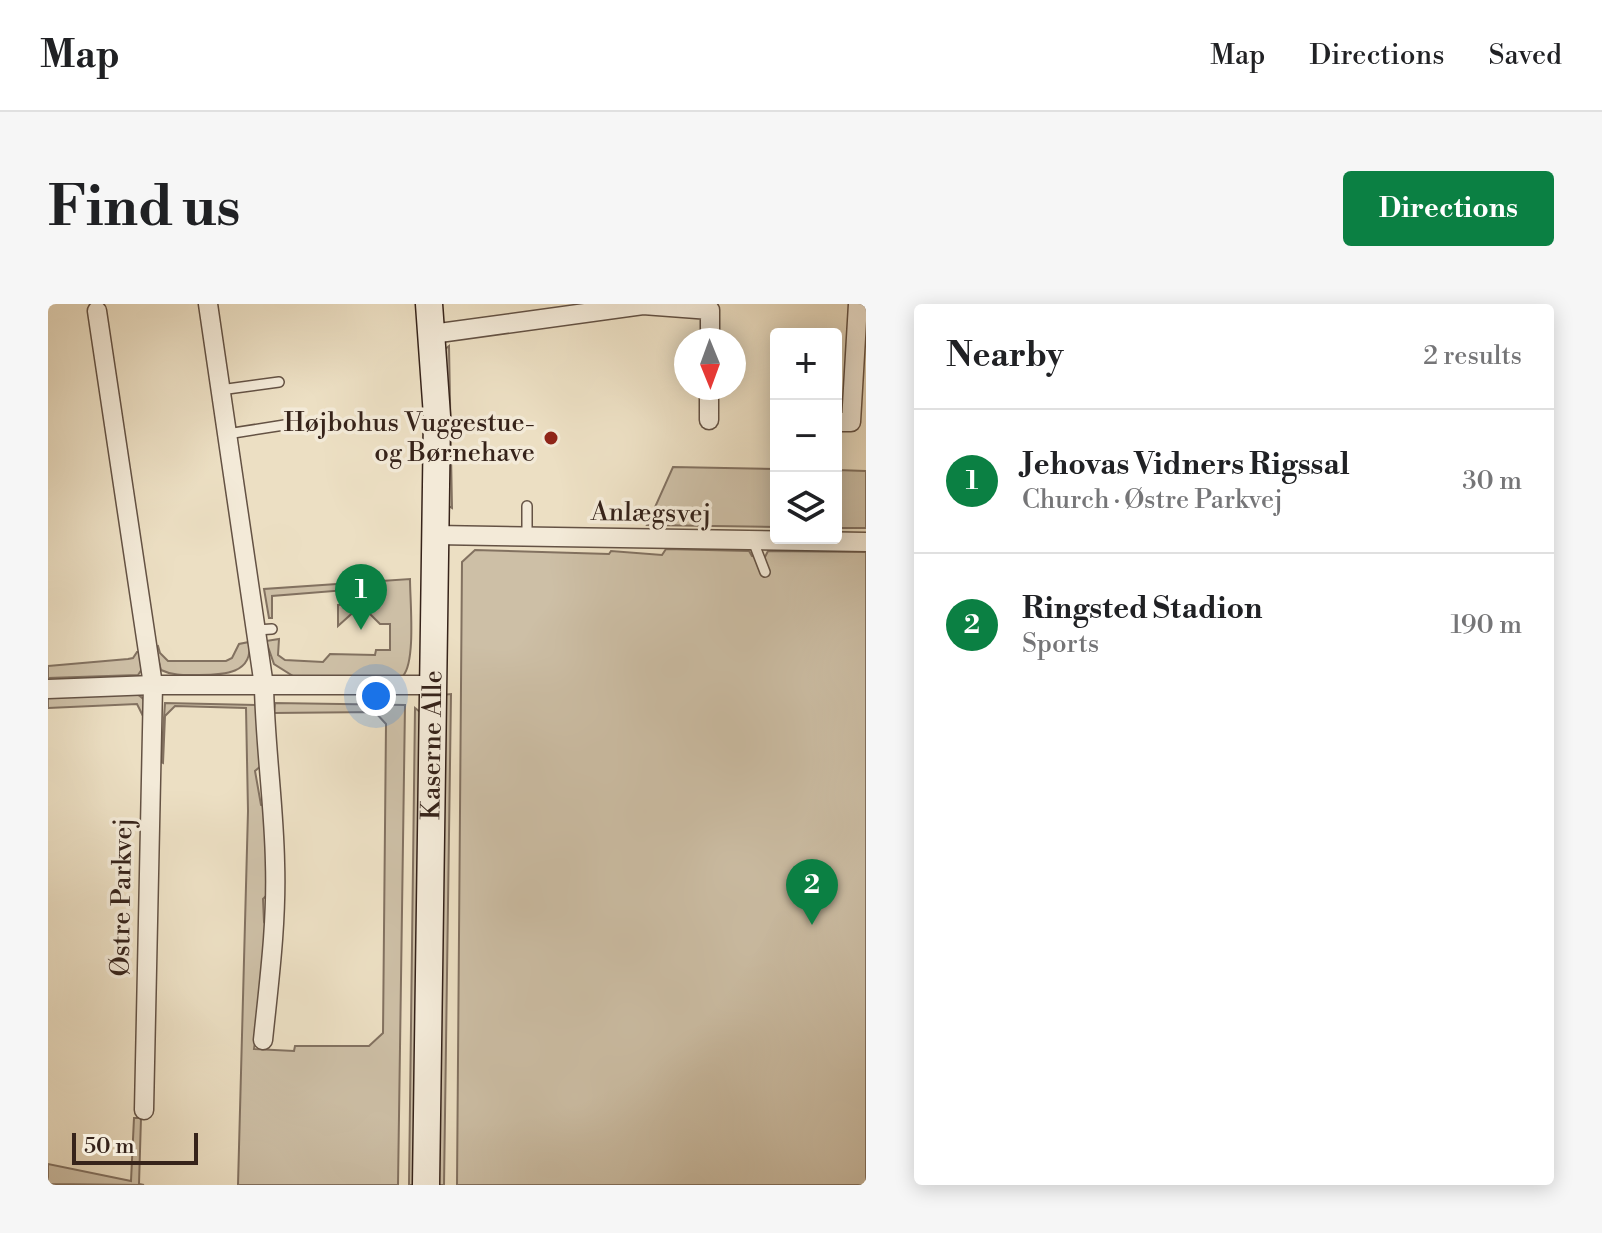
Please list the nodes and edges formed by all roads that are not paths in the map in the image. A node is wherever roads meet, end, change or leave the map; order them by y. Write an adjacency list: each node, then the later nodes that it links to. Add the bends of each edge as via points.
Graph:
1 (208, 304): 11 (street)
2 (429, 304): 9 (street, Kaserne Alle)
3 (858, 304): 14 (street, via 851,422)
4 (643, 305): 5 (street); 7 (street)
5 (712, 307): 8 (street)
6 (97, 311): 23 (street, Østre Parkvej)
7 (517, 313): 9 (street)
8 (711, 328)
9 (432, 334): 18 (street, Kaserne Alle)
10 (279, 382): 11 (lane)
11 (220, 390): 16 (street)
12 (709, 400): 13 (street)
13 (709, 420)
14 (842, 422)
15 (297, 423): 16 (lane)
16 (227, 434): 25 (street, via 264,630)
17 (527, 506): 19 (lane)
18 (436, 535): 19 (street, Anlægsvej); 24 (street, Kaserne Alle)
19 (527, 537): 20 (street, Anlægsvej)
20 (753, 540): 21 (street, Anlægsvej); 22 (lane)
21 (866, 542)
22 (765, 572)
23 (153, 685): 25 (street); 26 (street); 28 (street, Østre Parkvej)
24 (434, 685): 25 (street); 29 (street, Kaserne Alle)
25 (264, 686): 27 (street, via 275,922)
26 (48, 689)
27 (263, 1040)
28 (144, 1110)
29 (426, 1185)

